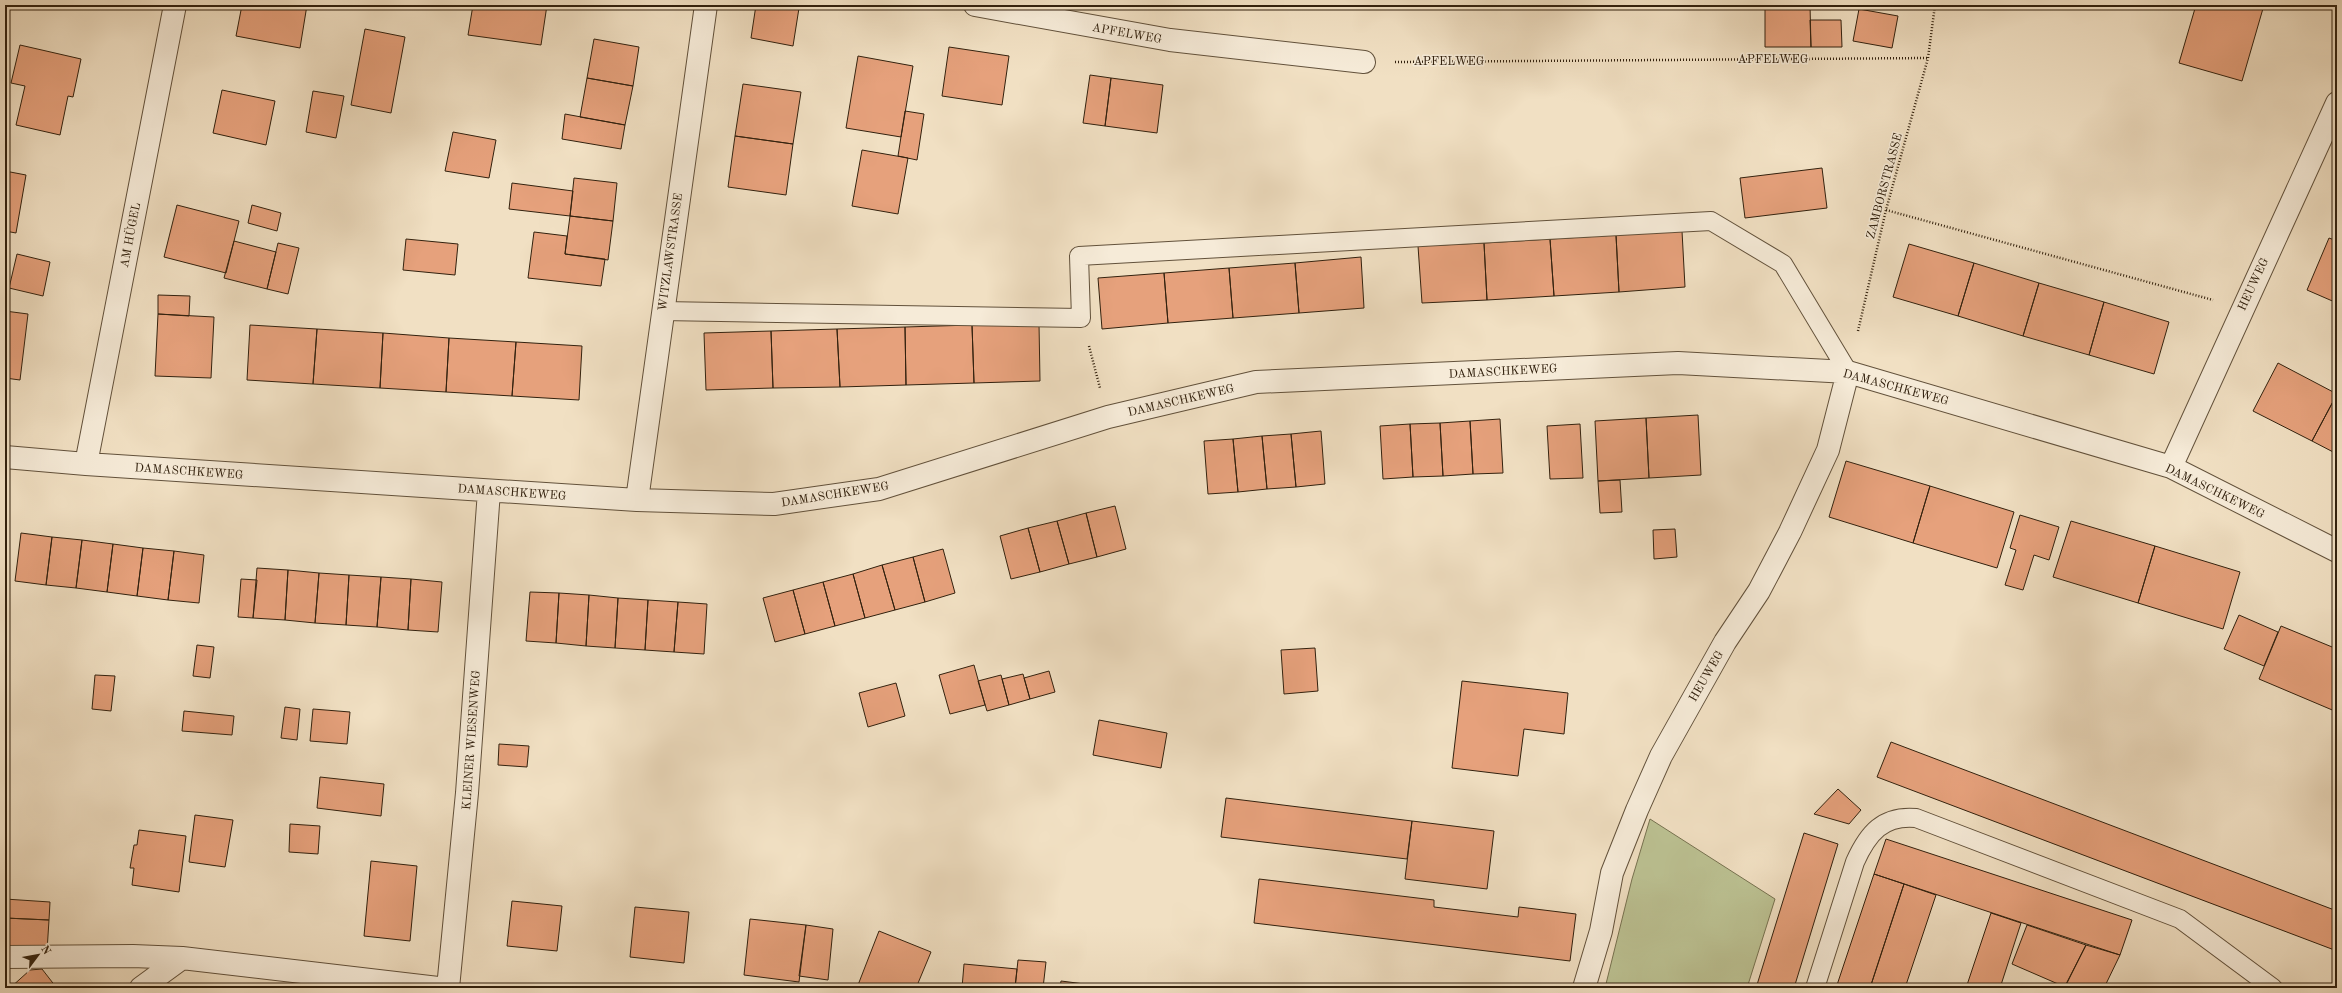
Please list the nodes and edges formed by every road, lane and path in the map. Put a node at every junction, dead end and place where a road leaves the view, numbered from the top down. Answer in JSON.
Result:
{"nodes":[{"id":1,"x":175,"y":5,"type":"edge"},
{"id":2,"x":706,"y":5,"type":"edge"},
{"id":3,"x":975,"y":5,"type":"edge"},
{"id":4,"x":1935,"y":5,"type":"edge"},
{"id":5,"x":1928,"y":58,"type":"junction"},
{"id":6,"x":1364,"y":62,"type":"joint"},
{"id":7,"x":2337,"y":102,"type":"edge"},
{"id":8,"x":1886,"y":210,"type":"junction"},
{"id":9,"x":2242,"y":308,"type":"junction"},
{"id":10,"x":662,"y":311,"type":"junction"},
{"id":11,"x":1081,"y":318,"type":"junction"},
{"id":12,"x":1848,"y":372,"type":"junction"},
{"id":13,"x":1108,"y":417,"type":"junction"},
{"id":14,"x":5,"y":457,"type":"edge"},
{"id":15,"x":86,"y":464,"type":"junction"},
{"id":16,"x":2171,"y":467,"type":"junction"},
{"id":17,"x":489,"y":491,"type":"junction"},
{"id":18,"x":637,"y":500,"type":"junction"},
{"id":19,"x":2337,"y":551,"type":"edge"},
{"id":20,"x":5,"y":957,"type":"edge"},
{"id":21,"x":182,"y":958,"type":"junction"},
{"id":22,"x":294,"y":980,"type":"edge"},
{"id":23,"x":141,"y":988,"type":"edge"},
{"id":24,"x":438,"y":988,"type":"edge"},
{"id":25,"x":448,"y":988,"type":"edge"},
{"id":26,"x":1584,"y":988,"type":"edge"},
{"id":27,"x":1815,"y":988,"type":"edge"},
{"id":28,"x":2273,"y":988,"type":"edge"}],
"edges":[{"from":1,"to":15,"type":"street","name":"AM HÜGEL"},
{"from":2,"to":10,"type":"street","name":"WITZLAWSTRASSE"},
{"from":3,"to":6,"type":"street","name":"APFELWEG"},
{"from":4,"to":5,"type":"path","name":"ZAMBORSTRASSE"},
{"from":5,"to":6,"type":"path","name":"APFELWEG"},
{"from":5,"to":8,"type":"path","name":"ZAMBORSTRASSE"},
{"from":7,"to":9,"type":"street","name":"HEUWEG"},
{"from":8,"to":9,"type":"path"},
{"from":8,"to":12,"type":"path","name":"ZAMBORSTRASSE"},
{"from":9,"to":16,"type":"street","name":"HEUWEG"},
{"from":10,"to":11,"type":"lane"},
{"from":10,"to":18,"type":"street","name":"WITZLAWSTRASSE"},
{"from":11,"to":12,"type":"lane"},
{"from":11,"to":13,"type":"path"},
{"from":12,"to":13,"type":"street","name":"DAMASCHKEWEG"},
{"from":12,"to":16,"type":"street","name":"DAMASCHKEWEG"},
{"from":12,"to":26,"type":"street","name":"HEUWEG"},
{"from":13,"to":18,"type":"street","name":"DAMASCHKEWEG"},
{"from":14,"to":15,"type":"street","name":"DAMASCHKEWEG"},
{"from":15,"to":17,"type":"street","name":"DAMASCHKEWEG"},
{"from":16,"to":19,"type":"street","name":"DAMASCHKEWEG"},
{"from":17,"to":18,"type":"street","name":"DAMASCHKEWEG"},
{"from":17,"to":25,"type":"street","name":"KLEINER WIESENWEG"},
{"from":20,"to":21,"type":"street"},
{"from":21,"to":22,"type":"street"},
{"from":21,"to":23,"type":"street"},
{"from":22,"to":24,"type":"street"},
{"from":27,"to":28,"type":"lane"}]}
